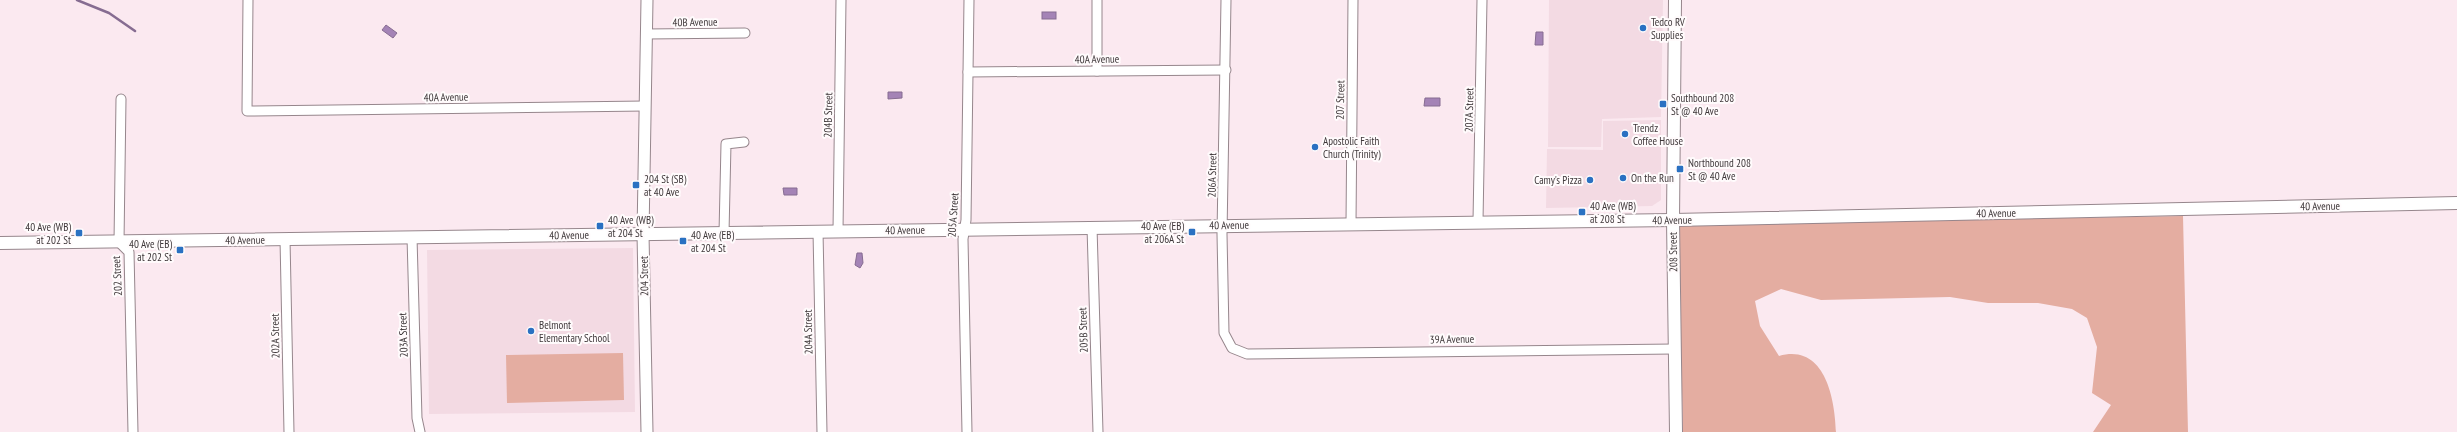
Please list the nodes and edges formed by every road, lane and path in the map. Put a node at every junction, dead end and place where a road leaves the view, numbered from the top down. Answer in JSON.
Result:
{"nodes":[{"id":1,"x":248,"y":0,"type":"edge"},
{"id":2,"x":647,"y":0,"type":"edge"},
{"id":3,"x":841,"y":0,"type":"edge"},
{"id":4,"x":969,"y":0,"type":"edge"},
{"id":5,"x":1097,"y":0,"type":"edge"},
{"id":6,"x":1226,"y":0,"type":"edge"},
{"id":7,"x":1353,"y":0,"type":"edge"},
{"id":8,"x":1482,"y":0,"type":"edge"},
{"id":9,"x":1675,"y":0,"type":"edge"},
{"id":10,"x":745,"y":33,"type":"dead end"},
{"id":11,"x":646,"y":34,"type":"junction"},
{"id":12,"x":1226,"y":70,"type":"junction"},
{"id":13,"x":1097,"y":71,"type":"junction"},
{"id":14,"x":968,"y":72,"type":"junction"},
{"id":15,"x":121,"y":99,"type":"dead end"},
{"id":16,"x":645,"y":106,"type":"junction"},
{"id":17,"x":744,"y":142,"type":"dead end"},
{"id":18,"x":2457,"y":203,"type":"edge"},
{"id":19,"x":1672,"y":220,"type":"junction"},
{"id":20,"x":1478,"y":222,"type":"junction"},
{"id":21,"x":1351,"y":223,"type":"junction"},
{"id":22,"x":1223,"y":226,"type":"junction"},
{"id":23,"x":1092,"y":227,"type":"junction"},
{"id":24,"x":966,"y":229,"type":"junction"},
{"id":25,"x":818,"y":231,"type":"junction"},
{"id":26,"x":838,"y":231,"type":"junction"},
{"id":27,"x":724,"y":233,"type":"junction"},
{"id":28,"x":643,"y":234,"type":"junction"},
{"id":29,"x":412,"y":237,"type":"junction"},
{"id":30,"x":285,"y":239,"type":"junction"},
{"id":31,"x":119,"y":242,"type":"junction"},
{"id":32,"x":0,"y":244,"type":"edge"},
{"id":33,"x":1232,"y":348,"type":"joint"},
{"id":34,"x":1674,"y":349,"type":"junction"},
{"id":35,"x":133,"y":432,"type":"edge"},
{"id":36,"x":289,"y":432,"type":"edge"},
{"id":37,"x":420,"y":432,"type":"edge"},
{"id":38,"x":647,"y":432,"type":"edge"},
{"id":39,"x":822,"y":432,"type":"edge"},
{"id":40,"x":967,"y":432,"type":"edge"},
{"id":41,"x":1098,"y":432,"type":"edge"},
{"id":42,"x":1676,"y":432,"type":"edge"}],
"edges":[{"from":1,"to":16,"type":"street","name":"40A Avenue"},
{"from":2,"to":11,"type":"street","name":"204 Street"},
{"from":3,"to":26,"type":"street","name":"204B Street"},
{"from":4,"to":14,"type":"street","name":"205A Street"},
{"from":5,"to":13,"type":"street"},
{"from":6,"to":12,"type":"street","name":"206A Street"},
{"from":7,"to":21,"type":"street","name":"207 Street"},
{"from":8,"to":20,"type":"street","name":"207A Street"},
{"from":9,"to":19,"type":"main road","name":"208 Street"},
{"from":10,"to":11,"type":"street","name":"40B Avenue"},
{"from":11,"to":16,"type":"street","name":"204 Street"},
{"from":12,"to":13,"type":"street","name":"40A Avenue"},
{"from":12,"to":22,"type":"street","name":"206A Street"},
{"from":13,"to":14,"type":"street","name":"40A Avenue"},
{"from":14,"to":24,"type":"street","name":"205A Street"},
{"from":15,"to":31,"type":"street","name":"202 Street"},
{"from":16,"to":28,"type":"street","name":"204 Street"},
{"from":17,"to":27,"type":"street"},
{"from":18,"to":19,"type":"main road","name":"40 Avenue"},
{"from":19,"to":20,"type":"main road","name":"40 Avenue"},
{"from":19,"to":34,"type":"main road","name":"208 Street"},
{"from":20,"to":21,"type":"main road","name":"40 Avenue"},
{"from":21,"to":22,"type":"main road","name":"40 Avenue"},
{"from":22,"to":23,"type":"main road","name":"40 Avenue"},
{"from":22,"to":33,"type":"street","name":"206A Street"},
{"from":23,"to":24,"type":"main road","name":"40 Avenue"},
{"from":23,"to":41,"type":"street","name":"205B Street"},
{"from":24,"to":26,"type":"main road","name":"40 Avenue"},
{"from":24,"to":40,"type":"street","name":"205A Street"},
{"from":25,"to":26,"type":"main road","name":"40 Avenue"},
{"from":25,"to":27,"type":"main road","name":"40 Avenue"},
{"from":25,"to":39,"type":"street","name":"204A Street"},
{"from":27,"to":28,"type":"main road","name":"40 Avenue"},
{"from":28,"to":29,"type":"main road","name":"40 Avenue"},
{"from":28,"to":38,"type":"street","name":"204 Street"},
{"from":29,"to":30,"type":"main road","name":"40 Avenue"},
{"from":29,"to":37,"type":"street","name":"203A Street"},
{"from":30,"to":31,"type":"main road","name":"40 Avenue"},
{"from":30,"to":36,"type":"street","name":"202A Street"},
{"from":31,"to":32,"type":"main road","name":"40 Avenue"},
{"from":31,"to":35,"type":"street","name":"202 Street"},
{"from":33,"to":34,"type":"street","name":"39A Avenue"},
{"from":34,"to":42,"type":"main road","name":"208 Street"}]}
